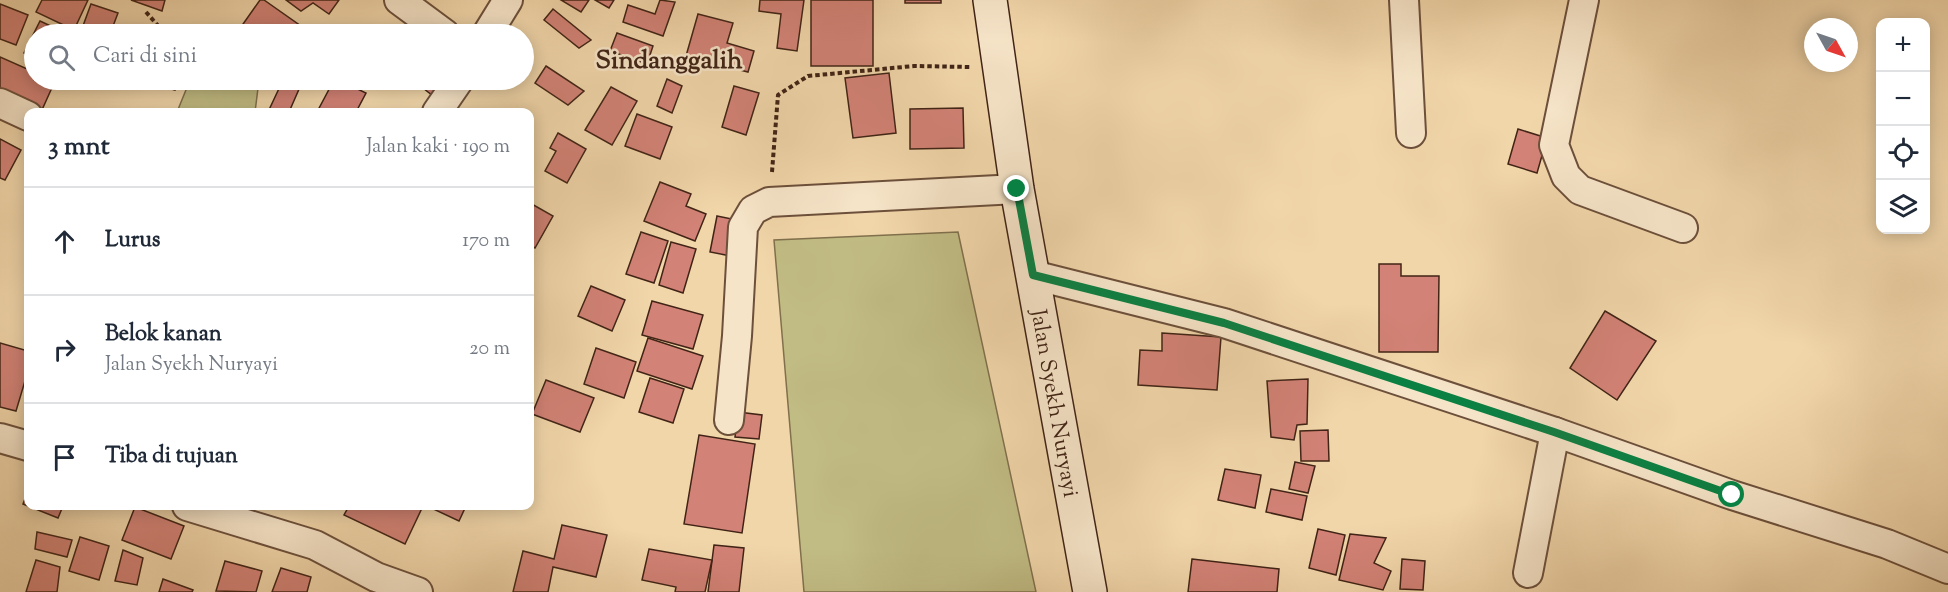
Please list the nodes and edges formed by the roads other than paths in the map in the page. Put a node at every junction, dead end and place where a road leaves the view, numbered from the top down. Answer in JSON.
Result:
{"nodes":[{"id":1,"x":399,"y":0,"type":"edge"},
{"id":2,"x":508,"y":0,"type":"edge"},
{"id":3,"x":990,"y":0,"type":"edge"},
{"id":4,"x":1404,"y":0,"type":"edge"},
{"id":5,"x":1584,"y":0,"type":"edge"},
{"id":6,"x":432,"y":24,"type":"edge"},
{"id":7,"x":493,"y":24,"type":"edge"},
{"id":8,"x":452,"y":90,"type":"edge"},
{"id":9,"x":0,"y":103,"type":"edge"},
{"id":10,"x":440,"y":108,"type":"edge"},
{"id":11,"x":24,"y":114,"type":"edge"},
{"id":12,"x":1411,"y":133,"type":"dead end"},
{"id":13,"x":1017,"y":189,"type":"junction"},
{"id":14,"x":1683,"y":228,"type":"dead end"},
{"id":15,"x":1033,"y":275,"type":"junction"},
{"id":16,"x":729,"y":420,"type":"dead end"},
{"id":17,"x":1554,"y":432,"type":"junction"},
{"id":18,"x":0,"y":438,"type":"edge"},
{"id":19,"x":24,"y":445,"type":"edge"},
{"id":20,"x":186,"y":510,"type":"edge"},
{"id":21,"x":1948,"y":569,"type":"edge"},
{"id":22,"x":1528,"y":573,"type":"dead end"},
{"id":23,"x":418,"y":592,"type":"edge"},
{"id":24,"x":1090,"y":592,"type":"edge"}],
"edges":[{"from":1,"to":6,"type":"street"},
{"from":2,"to":7,"type":"street"},
{"from":3,"to":13,"type":"main road","name":"Jalan Syekh Nuryayi"},
{"from":4,"to":12,"type":"street"},
{"from":5,"to":14,"type":"street"},
{"from":8,"to":10,"type":"street"},
{"from":9,"to":11,"type":"street"},
{"from":13,"to":15,"type":"main road","name":"Jalan Syekh Nuryayi"},
{"from":13,"to":16,"type":"street"},
{"from":15,"to":17,"type":"street"},
{"from":15,"to":24,"type":"main road","name":"Jalan Syekh Nuryayi"},
{"from":17,"to":21,"type":"street"},
{"from":17,"to":22,"type":"street"},
{"from":18,"to":19,"type":"street"},
{"from":20,"to":23,"type":"street"}]}
